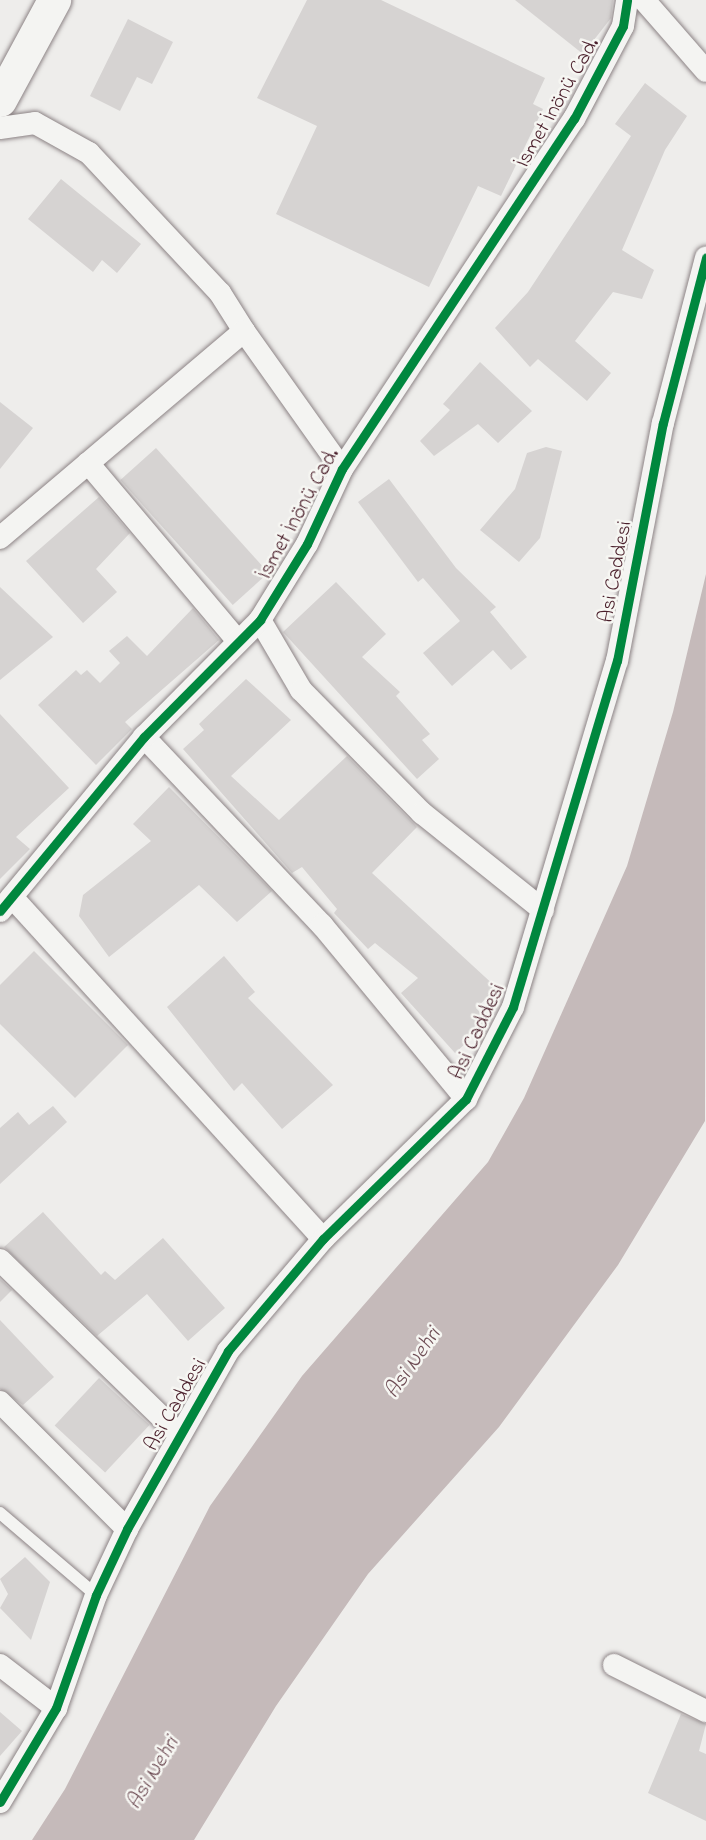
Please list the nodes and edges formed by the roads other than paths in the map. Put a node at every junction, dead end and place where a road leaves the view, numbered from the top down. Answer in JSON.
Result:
{"nodes":[{"id":1,"x":54,"y":0,"type":"edge"},
{"id":2,"x":627,"y":0,"type":"edge"},
{"id":3,"x":644,"y":0,"type":"edge"},
{"id":4,"x":706,"y":71,"type":"edge"},
{"id":5,"x":0,"y":100,"type":"edge"},
{"id":6,"x":0,"y":128,"type":"edge"},
{"id":7,"x":706,"y":258,"type":"edge"},
{"id":8,"x":244,"y":331,"type":"junction"},
{"id":9,"x":88,"y":463,"type":"junction"},
{"id":10,"x":342,"y":469,"type":"junction"},
{"id":11,"x":0,"y":538,"type":"edge"},
{"id":12,"x":260,"y":620,"type":"junction"},
{"id":13,"x":238,"y":641,"type":"junction"},
{"id":14,"x":144,"y":737,"type":"junction"},
{"id":15,"x":6,"y":904,"type":"edge"},
{"id":16,"x":543,"y":910,"type":"junction"},
{"id":17,"x":466,"y":1098,"type":"junction"},
{"id":18,"x":323,"y":1239,"type":"junction"},
{"id":19,"x":0,"y":1260,"type":"edge"},
{"id":20,"x":0,"y":1402,"type":"edge"},
{"id":21,"x":179,"y":1434,"type":"junction"},
{"id":22,"x":0,"y":1513,"type":"edge"},
{"id":23,"x":127,"y":1529,"type":"junction"},
{"id":24,"x":96,"y":1594,"type":"junction"},
{"id":25,"x":0,"y":1665,"type":"edge"},
{"id":26,"x":614,"y":1665,"type":"dead end"},
{"id":27,"x":56,"y":1708,"type":"junction"},
{"id":28,"x":706,"y":1711,"type":"edge"},
{"id":29,"x":0,"y":1802,"type":"edge"}],
"edges":[{"from":1,"to":5,"type":"highway"},
{"from":2,"to":10,"type":"street","name":"İsmet İnönü Cad."},
{"from":3,"to":4,"type":"street"},
{"from":6,"to":8,"type":"street"},
{"from":7,"to":16,"type":"street","name":"Asi Caddesi"},
{"from":8,"to":9,"type":"street"},
{"from":8,"to":10,"type":"street"},
{"from":9,"to":11,"type":"street"},
{"from":9,"to":13,"type":"street"},
{"from":10,"to":12,"type":"street","name":"İsmet İnönü Cad."},
{"from":12,"to":13,"type":"street","name":"İsmet İnönü Cad."},
{"from":12,"to":16,"type":"street"},
{"from":13,"to":14,"type":"street","name":"İsmet İnönü Cad."},
{"from":14,"to":15,"type":"street","name":"İsmet İnönü Cad."},
{"from":14,"to":17,"type":"street"},
{"from":15,"to":18,"type":"street"},
{"from":16,"to":17,"type":"street","name":"Asi Caddesi"},
{"from":17,"to":18,"type":"street","name":"Asi Caddesi"},
{"from":18,"to":21,"type":"street","name":"Asi Caddesi"},
{"from":19,"to":21,"type":"street"},
{"from":20,"to":23,"type":"street"},
{"from":21,"to":23,"type":"street","name":"Asi Caddesi"},
{"from":22,"to":24,"type":"lane"},
{"from":23,"to":24,"type":"street","name":"Asi Caddesi"},
{"from":24,"to":27,"type":"street","name":"Asi Caddesi"},
{"from":25,"to":27,"type":"street"},
{"from":26,"to":28,"type":"street"},
{"from":27,"to":29,"type":"street","name":"Asi Caddesi"}]}
